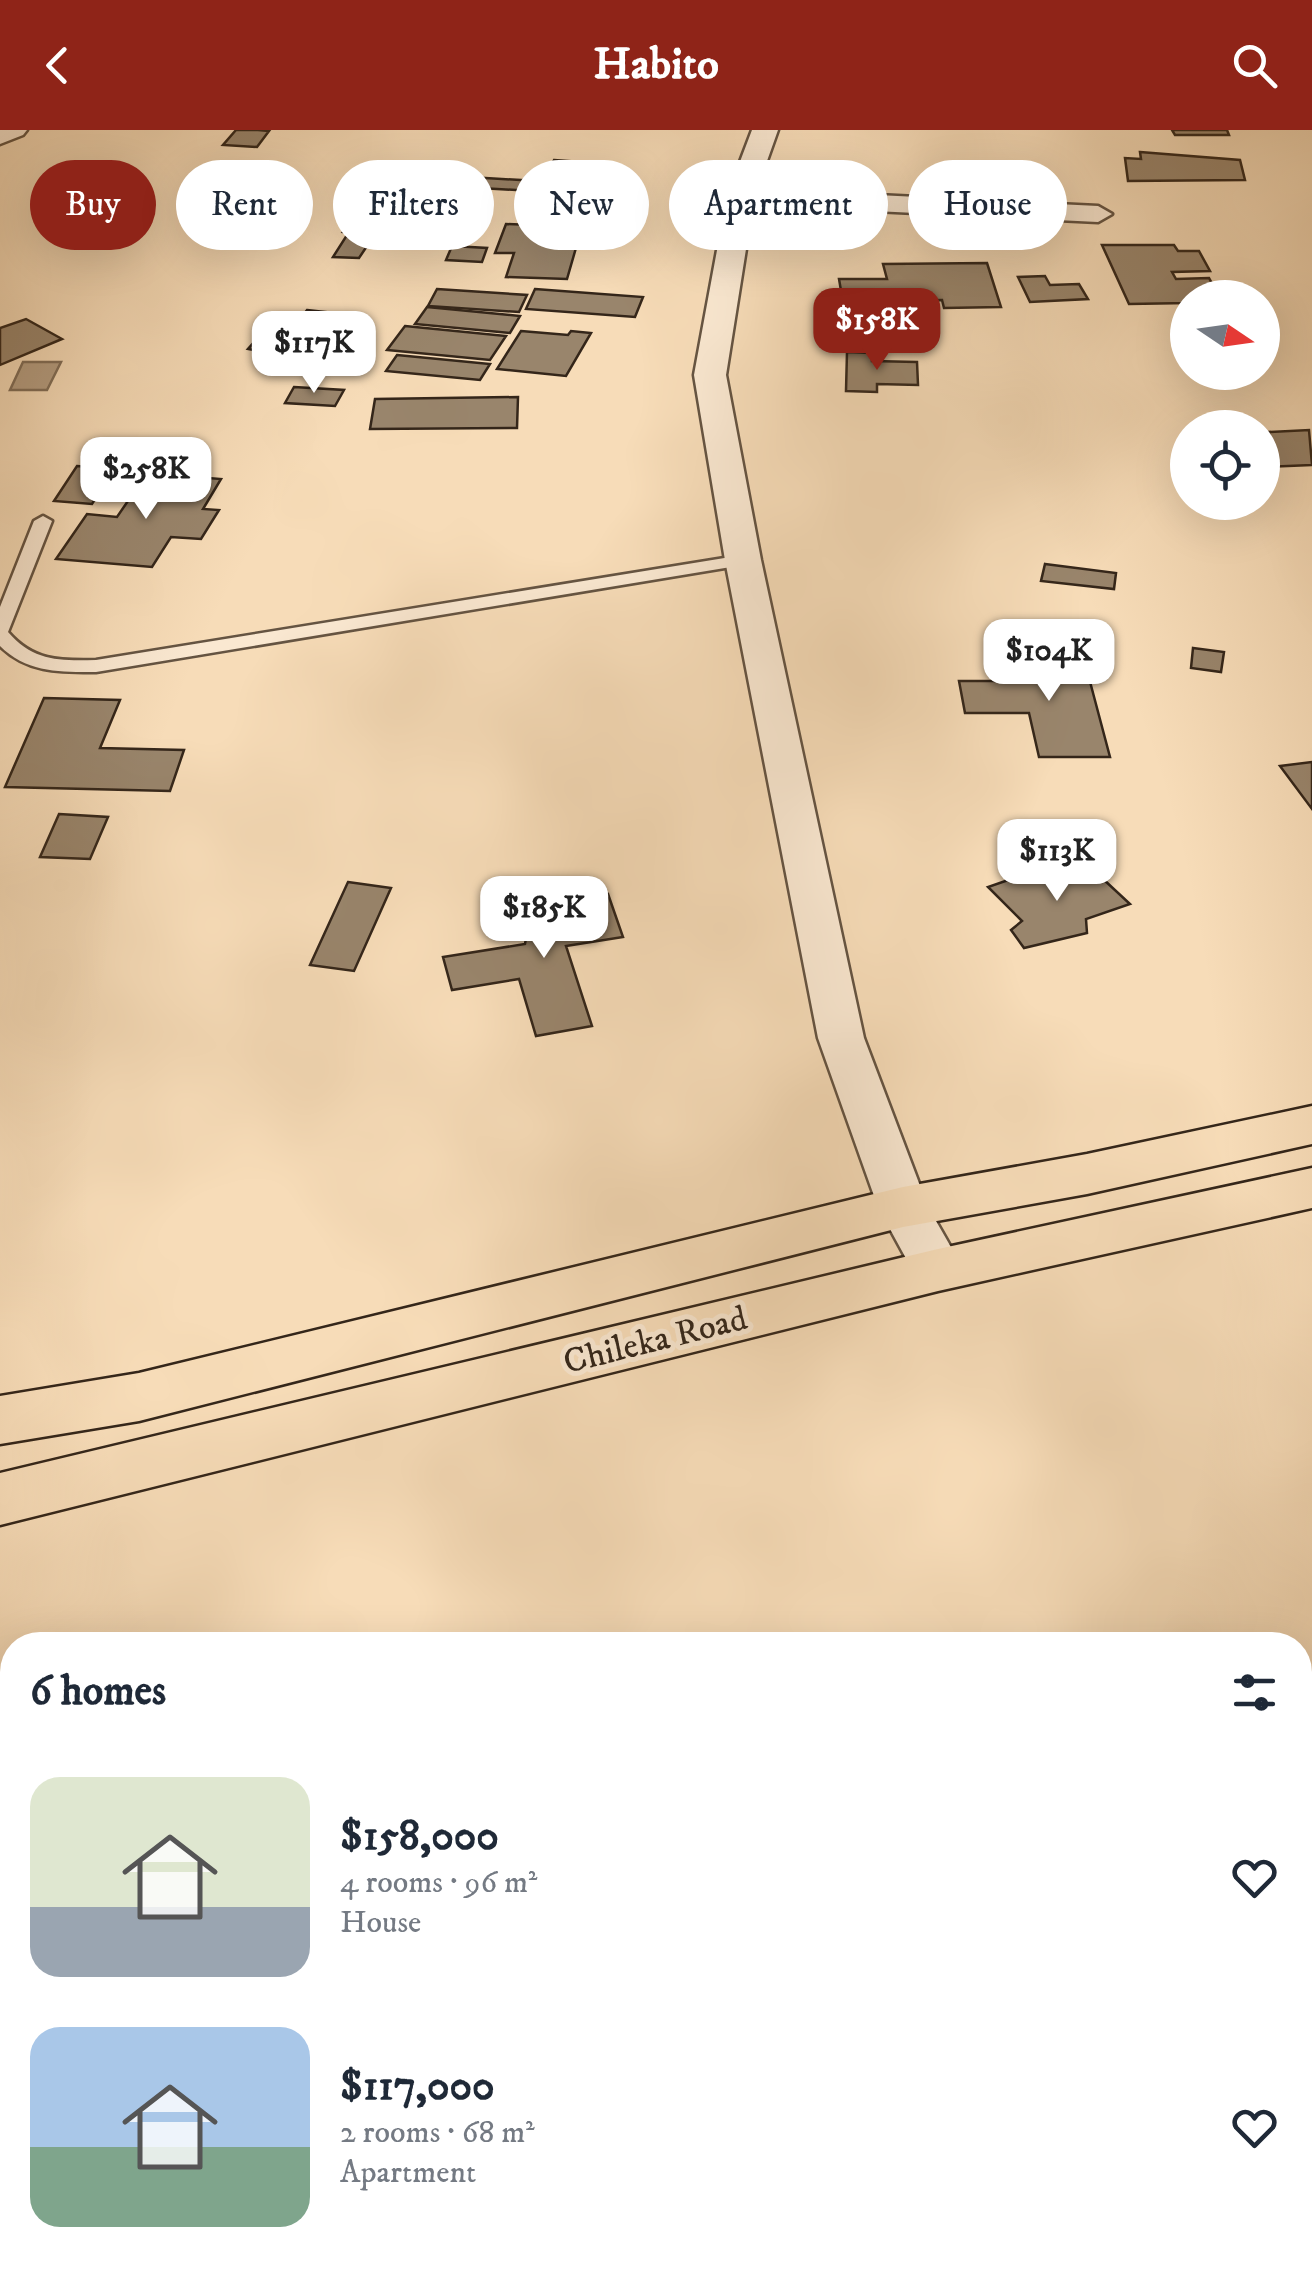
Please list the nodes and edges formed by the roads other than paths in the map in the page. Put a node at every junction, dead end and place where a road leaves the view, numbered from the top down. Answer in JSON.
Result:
{"nodes":[{"id":1,"x":14,"y":130,"type":"edge"},
{"id":2,"x":765,"y":130,"type":"edge"},
{"id":3,"x":0,"y":136,"type":"edge"},
{"id":4,"x":754,"y":160,"type":"edge"},
{"id":5,"x":888,"y":203,"type":"edge"},
{"id":6,"x":1098,"y":214,"type":"dead end"},
{"id":7,"x":732,"y":250,"type":"edge"},
{"id":8,"x":43,"y":521,"type":"dead end"},
{"id":9,"x":743,"y":560,"type":"junction"},
{"id":10,"x":0,"y":632,"type":"edge"},
{"id":11,"x":1312,"y":1125,"type":"edge"},
{"id":12,"x":1312,"y":1188,"type":"edge"},
{"id":13,"x":903,"y":1207,"type":"junction"},
{"id":14,"x":938,"y":1270,"type":"junction"},
{"id":15,"x":0,"y":1420,"type":"edge"},
{"id":16,"x":0,"y":1499,"type":"edge"}],
"edges":[{"from":1,"to":3,"type":"street"},
{"from":2,"to":4,"type":"street"},
{"from":5,"to":6,"type":"street"},
{"from":7,"to":9,"type":"street"},
{"from":8,"to":10,"type":"lane"},
{"from":9,"to":10,"type":"lane"},
{"from":9,"to":13,"type":"street"},
{"from":11,"to":13,"type":"highway","name":"Chileka Road"},
{"from":12,"to":14,"type":"highway","name":"Chileka Road"},
{"from":13,"to":14,"type":"street"},
{"from":13,"to":15,"type":"highway","name":"Chileka Road"},
{"from":14,"to":16,"type":"highway","name":"Chileka Road"}]}
